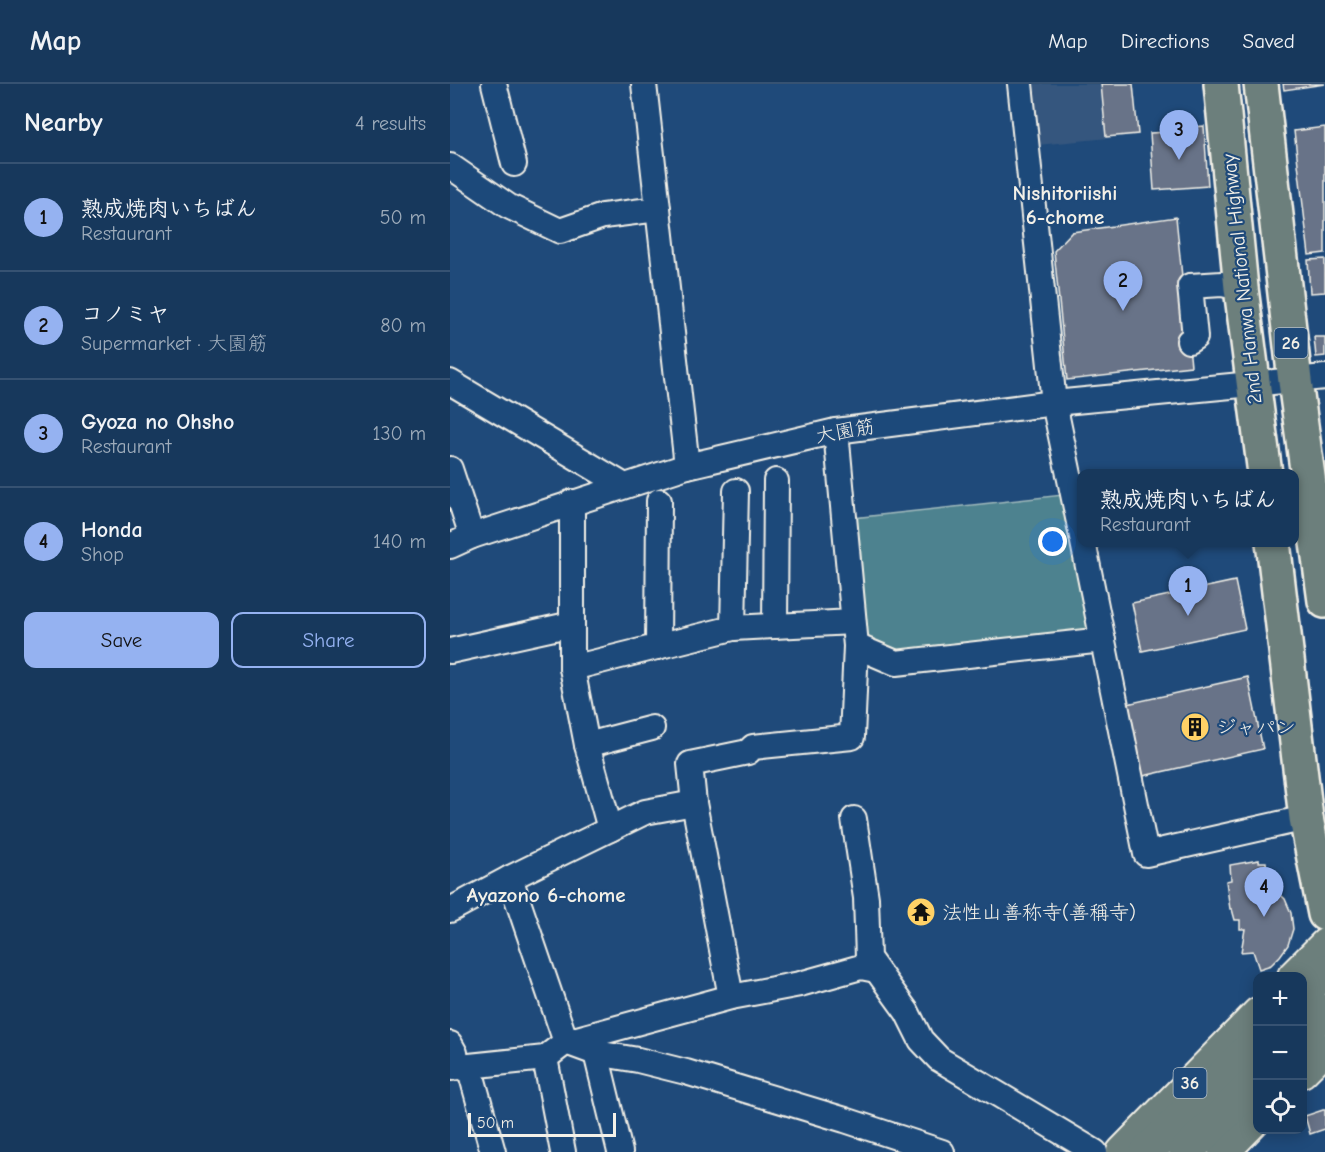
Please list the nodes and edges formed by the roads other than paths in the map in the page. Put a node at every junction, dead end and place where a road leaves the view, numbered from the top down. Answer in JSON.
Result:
{"nodes":[{"id":1,"x":494,"y":84,"type":"edge"},
{"id":2,"x":644,"y":84,"type":"edge"},
{"id":3,"x":1020,"y":84,"type":"edge"},
{"id":4,"x":1221,"y":84,"type":"edge"},
{"id":5,"x":1261,"y":84,"type":"edge"},
{"id":6,"x":514,"y":164,"type":"dead end"},
{"id":7,"x":450,"y":166,"type":"edge"},
{"id":8,"x":658,"y":209,"type":"junction"},
{"id":9,"x":1242,"y":288,"type":"junction"},
{"id":10,"x":1189,"y":346,"type":"dead end"},
{"id":11,"x":1310,"y":379,"type":"edge"},
{"id":12,"x":450,"y":382,"type":"edge"},
{"id":13,"x":1254,"y":382,"type":"junction"},
{"id":14,"x":1054,"y":403,"type":"junction"},
{"id":15,"x":836,"y":431,"type":"junction"},
{"id":16,"x":687,"y":466,"type":"junction"},
{"id":17,"x":450,"y":469,"type":"edge"},
{"id":18,"x":1263,"y":469,"type":"edge"},
{"id":19,"x":776,"y":481,"type":"dead end"},
{"id":20,"x":623,"y":485,"type":"junction"},
{"id":21,"x":736,"y":491,"type":"dead end"},
{"id":22,"x":659,"y":501,"type":"dead end"},
{"id":23,"x":572,"y":502,"type":"junction"},
{"id":24,"x":1077,"y":513,"type":"edge"},
{"id":25,"x":472,"y":536,"type":"junction"},
{"id":26,"x":450,"y":546,"type":"edge"},
{"id":27,"x":1084,"y":547,"type":"edge"},
{"id":28,"x":1273,"y":547,"type":"edge"},
{"id":29,"x":1325,"y":601,"type":"edge"},
{"id":30,"x":853,"y":622,"type":"junction"},
{"id":31,"x":572,"y":624,"type":"junction"},
{"id":32,"x":776,"y":626,"type":"junction"},
{"id":33,"x":733,"y":628,"type":"junction"},
{"id":34,"x":1102,"y":640,"type":"junction"},
{"id":35,"x":856,"y":646,"type":"junction"},
{"id":36,"x":658,"y":647,"type":"junction"},
{"id":37,"x":450,"y":651,"type":"edge"},
{"id":38,"x":572,"y":668,"type":"junction"},
{"id":39,"x":652,"y":728,"type":"dead end"},
{"id":40,"x":587,"y":746,"type":"junction"},
{"id":41,"x":694,"y":803,"type":"junction"},
{"id":42,"x":1306,"y":818,"type":"junction"},
{"id":43,"x":854,"y":819,"type":"dead end"},
{"id":44,"x":610,"y":829,"type":"junction"},
{"id":45,"x":510,"y":878,"type":"junction"},
{"id":46,"x":450,"y":910,"type":"edge"},
{"id":47,"x":1325,"y":914,"type":"edge"},
{"id":48,"x":1325,"y":944,"type":"edge"},
{"id":49,"x":876,"y":970,"type":"junction"},
{"id":50,"x":1325,"y":971,"type":"edge"},
{"id":51,"x":1297,"y":972,"type":"edge"},
{"id":52,"x":1307,"y":989,"type":"edge"},
{"id":53,"x":731,"y":997,"type":"junction"},
{"id":54,"x":1325,"y":1011,"type":"edge"},
{"id":55,"x":1253,"y":1017,"type":"edge"},
{"id":56,"x":1307,"y":1029,"type":"edge"},
{"id":57,"x":566,"y":1042,"type":"junction"},
{"id":58,"x":1253,"y":1044,"type":"edge"},
{"id":59,"x":1325,"y":1049,"type":"edge"},
{"id":60,"x":596,"y":1053,"type":"junction"},
{"id":61,"x":545,"y":1058,"type":"junction"},
{"id":62,"x":456,"y":1061,"type":"edge"},
{"id":63,"x":1307,"y":1067,"type":"edge"},
{"id":64,"x":1253,"y":1084,"type":"edge"},
{"id":65,"x":1253,"y":1121,"type":"edge"},
{"id":66,"x":493,"y":1152,"type":"edge"},
{"id":67,"x":563,"y":1152,"type":"edge"},
{"id":68,"x":620,"y":1152,"type":"edge"},
{"id":69,"x":942,"y":1152,"type":"edge"},
{"id":70,"x":1095,"y":1152,"type":"edge"},
{"id":71,"x":1122,"y":1152,"type":"edge"},
{"id":72,"x":1148,"y":1152,"type":"edge"},
{"id":73,"x":1186,"y":1152,"type":"edge"},
{"id":74,"x":1224,"y":1152,"type":"edge"}],
"edges":[{"from":1,"to":6,"type":"street"},
{"from":2,"to":8,"type":"street"},
{"from":3,"to":14,"type":"street"},
{"from":4,"to":9,"type":"highway","name":"2nd Hanwa National Highway","number":"26"},
{"from":5,"to":11,"type":"highway","name":"2nd Hanwa National Highway","number":"26"},
{"from":7,"to":8,"type":"street"},
{"from":8,"to":16,"type":"street"},
{"from":9,"to":10,"type":"street"},
{"from":9,"to":13,"type":"highway","name":"2nd Hanwa National Highway","number":"26"},
{"from":11,"to":13,"type":"street","name":"大園筋"},
{"from":11,"to":29,"type":"highway","name":"2nd Hanwa National Highway","number":"26"},
{"from":12,"to":20,"type":"street"},
{"from":13,"to":14,"type":"street","name":"大園筋"},
{"from":13,"to":18,"type":"highway","name":"2nd Hanwa National Highway","number":"26"},
{"from":14,"to":15,"type":"street","name":"大園筋"},
{"from":14,"to":24,"type":"street"},
{"from":15,"to":16,"type":"street","name":"大園筋"},
{"from":15,"to":30,"type":"street"},
{"from":16,"to":20,"type":"street","name":"大園筋"},
{"from":17,"to":25,"type":"street"},
{"from":19,"to":32,"type":"street"},
{"from":20,"to":23,"type":"street","name":"大園筋"},
{"from":21,"to":33,"type":"street"},
{"from":22,"to":36,"type":"street"},
{"from":23,"to":25,"type":"street","name":"大園筋"},
{"from":23,"to":31,"type":"street"},
{"from":25,"to":26,"type":"street","name":"大園筋"},
{"from":27,"to":34,"type":"street"},
{"from":28,"to":42,"type":"highway"},
{"from":30,"to":32,"type":"street"},
{"from":30,"to":35,"type":"street"},
{"from":31,"to":37,"type":"street"},
{"from":31,"to":38,"type":"street"},
{"from":32,"to":33,"type":"street"},
{"from":33,"to":36,"type":"street"},
{"from":34,"to":35,"type":"street"},
{"from":34,"to":42,"type":"street"},
{"from":35,"to":41,"type":"street"},
{"from":36,"to":38,"type":"street"},
{"from":38,"to":40,"type":"street"},
{"from":39,"to":40,"type":"street"},
{"from":40,"to":44,"type":"street"},
{"from":41,"to":44,"type":"street"},
{"from":41,"to":53,"type":"street"},
{"from":42,"to":47,"type":"highway"},
{"from":43,"to":49,"type":"street"},
{"from":44,"to":45,"type":"street"},
{"from":45,"to":46,"type":"street"},
{"from":45,"to":57,"type":"street"},
{"from":48,"to":51,"type":"main road"},
{"from":49,"to":53,"type":"street"},
{"from":49,"to":70,"type":"street"},
{"from":50,"to":52,"type":"highway"},
{"from":53,"to":57,"type":"street"},
{"from":54,"to":56,"type":"highway"},
{"from":55,"to":71,"type":"main road","number":"36"},
{"from":57,"to":60,"type":"street"},
{"from":57,"to":61,"type":"street"},
{"from":58,"to":72,"type":"highway"},
{"from":59,"to":63,"type":"main road"},
{"from":60,"to":68,"type":"street"},
{"from":60,"to":69,"type":"street"},
{"from":61,"to":62,"type":"street"},
{"from":61,"to":67,"type":"street"},
{"from":62,"to":66,"type":"street"},
{"from":64,"to":73,"type":"highway"},
{"from":65,"to":74,"type":"main road"}]}
